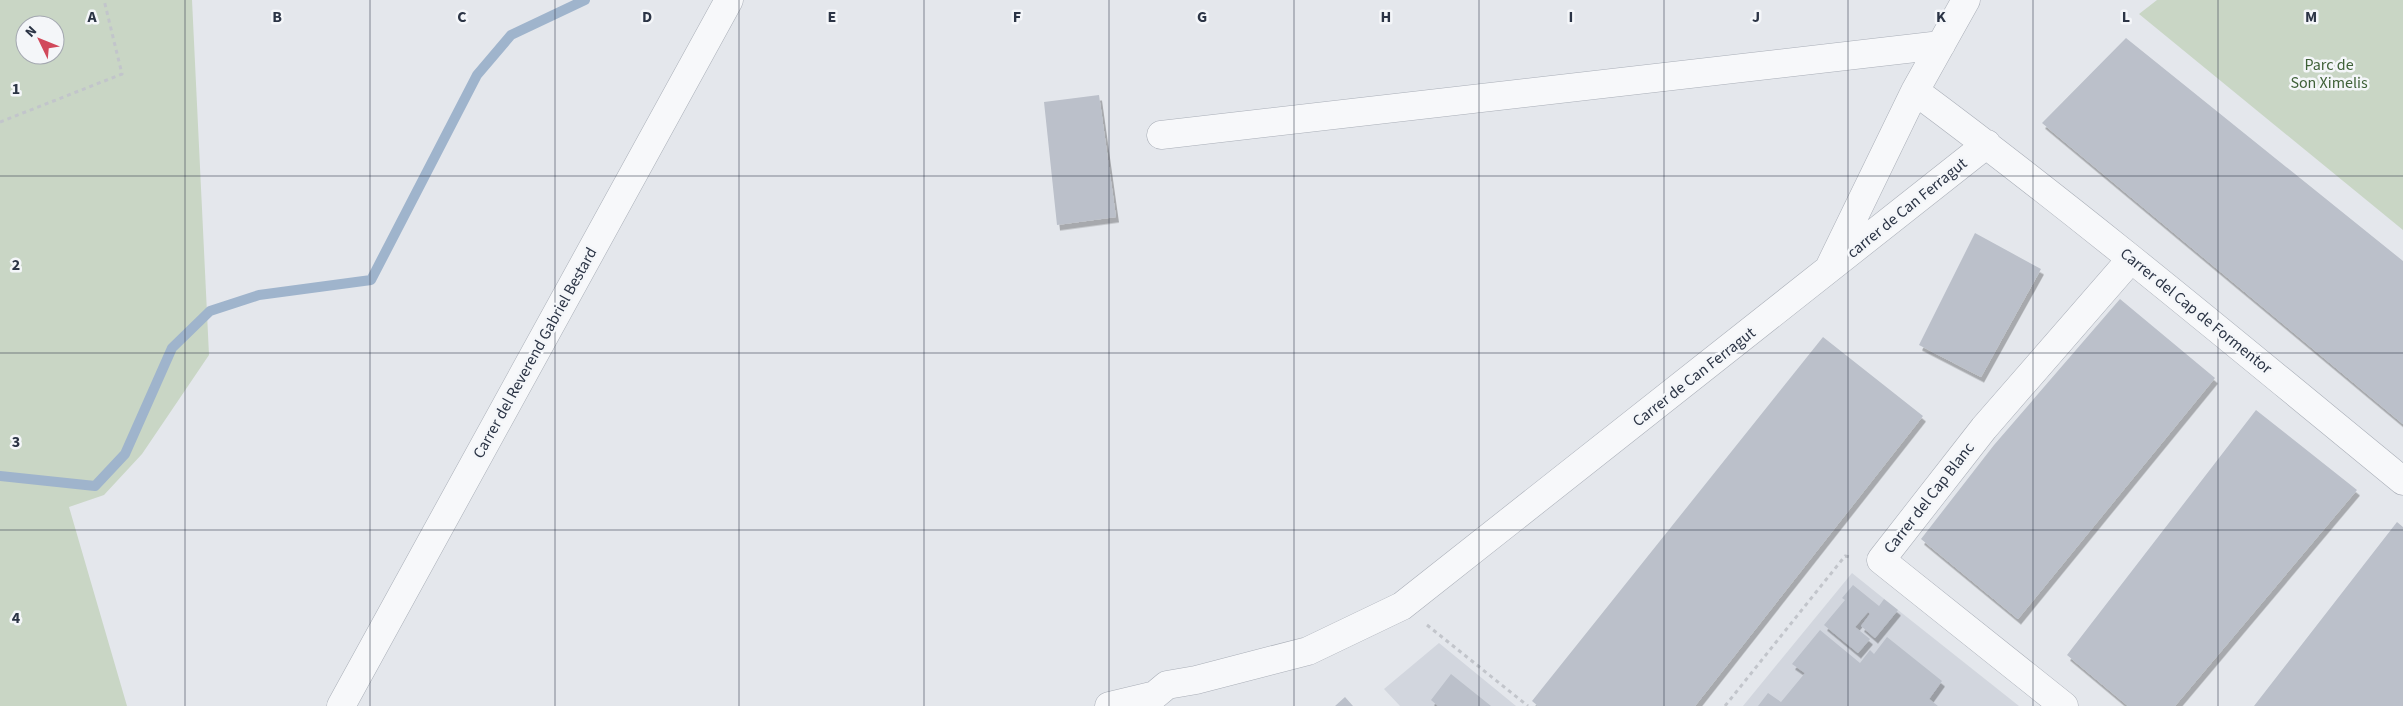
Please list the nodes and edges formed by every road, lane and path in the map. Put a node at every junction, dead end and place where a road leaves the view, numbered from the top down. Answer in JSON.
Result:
{"nodes":[{"id":1,"x":104,"y":0,"type":"edge"},
{"id":2,"x":729,"y":0,"type":"edge"},
{"id":3,"x":1966,"y":0,"type":"edge"},
{"id":4,"x":1941,"y":45,"type":"junction"},
{"id":5,"x":1915,"y":91,"type":"junction"},
{"id":6,"x":0,"y":122,"type":"edge"},
{"id":7,"x":1161,"y":135,"type":"dead end"},
{"id":8,"x":1987,"y":144,"type":"junction"},
{"id":9,"x":2131,"y":259,"type":"junction"},
{"id":10,"x":1828,"y":272,"type":"junction"},
{"id":11,"x":2403,"y":481,"type":"edge"},
{"id":12,"x":1881,"y":560,"type":"junction"},
{"id":13,"x":1402,"y":606,"type":"junction"},
{"id":14,"x":1155,"y":701,"type":"edge"},
{"id":15,"x":341,"y":706,"type":"edge"},
{"id":16,"x":1109,"y":706,"type":"edge"},
{"id":17,"x":1528,"y":706,"type":"edge"},
{"id":18,"x":1725,"y":706,"type":"edge"},
{"id":19,"x":2064,"y":706,"type":"edge"}],
"edges":[{"from":1,"to":6,"type":"path"},
{"from":2,"to":15,"type":"street","name":"Carrer del Reverend Gabriel Bestard"},
{"from":3,"to":4,"type":"street","name":"Carrer de Can Ferragut"},
{"from":4,"to":5,"type":"street","name":"Carrer de Can Ferragut"},
{"from":4,"to":7,"type":"street"},
{"from":5,"to":8,"type":"street"},
{"from":5,"to":10,"type":"street","name":"Carrer de Can Ferragut"},
{"from":8,"to":9,"type":"street","name":"Carrer del Cap de Formentor"},
{"from":8,"to":10,"type":"street","name":"carrer de Can Ferragut"},
{"from":9,"to":11,"type":"street","name":"Carrer del Cap de Formentor"},
{"from":9,"to":12,"type":"street","name":"Carrer del Cap Blanc"},
{"from":10,"to":13,"type":"street","name":"Carrer de Can Ferragut"},
{"from":12,"to":18,"type":"path"},
{"from":12,"to":19,"type":"street","name":"Carrer del Cap Blanc"},
{"from":13,"to":14,"type":"street","name":"Carrer de Can Ferragut"},
{"from":13,"to":17,"type":"path"},
{"from":14,"to":16,"type":"street"}]}
